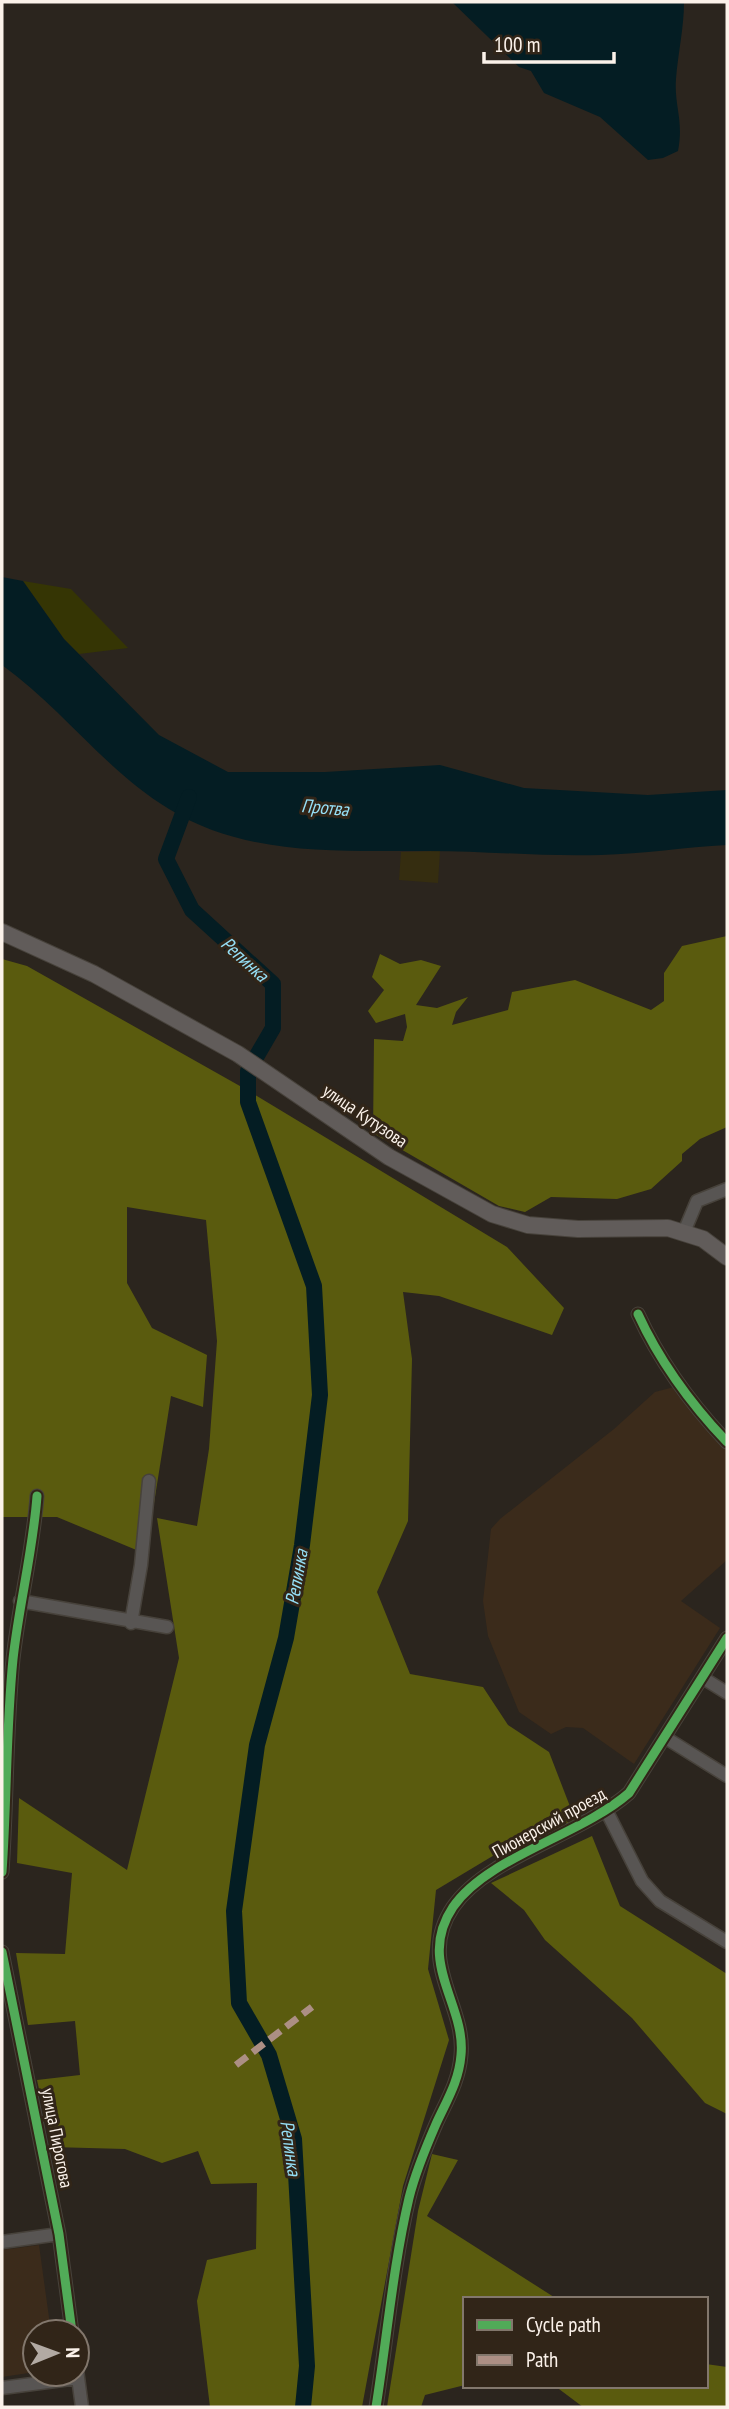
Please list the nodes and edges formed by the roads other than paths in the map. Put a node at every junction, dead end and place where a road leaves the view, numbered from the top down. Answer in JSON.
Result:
{"nodes":[{"id":1,"x":2,"y":932,"type":"edge"},
{"id":2,"x":727,"y":1189,"type":"edge"},
{"id":3,"x":684,"y":1232,"type":"junction"},
{"id":4,"x":727,"y":1257,"type":"edge"},
{"id":5,"x":638,"y":1314,"type":"dead end"},
{"id":6,"x":727,"y":1442,"type":"edge"},
{"id":7,"x":149,"y":1481,"type":"dead end"},
{"id":8,"x":37,"y":1496,"type":"dead end"},
{"id":9,"x":20,"y":1601,"type":"junction"},
{"id":10,"x":131,"y":1623,"type":"junction"},
{"id":11,"x":167,"y":1627,"type":"dead end"},
{"id":12,"x":727,"y":1638,"type":"edge"},
{"id":13,"x":703,"y":1678,"type":"junction"},
{"id":14,"x":727,"y":1693,"type":"edge"},
{"id":15,"x":666,"y":1738,"type":"junction"},
{"id":16,"x":727,"y":1776,"type":"edge"},
{"id":17,"x":607,"y":1812,"type":"junction"},
{"id":18,"x":2,"y":1872,"type":"edge"},
{"id":19,"x":727,"y":1942,"type":"edge"},
{"id":20,"x":2,"y":1952,"type":"edge"},
{"id":21,"x":59,"y":2234,"type":"junction"},
{"id":22,"x":2,"y":2242,"type":"edge"},
{"id":23,"x":70,"y":2318,"type":"edge"},
{"id":24,"x":21,"y":2384,"type":"edge"},
{"id":25,"x":2,"y":2388,"type":"edge"},
{"id":26,"x":80,"y":2388,"type":"edge"},
{"id":27,"x":82,"y":2407,"type":"edge"},
{"id":28,"x":376,"y":2407,"type":"edge"}],
"edges":[{"from":1,"to":3,"type":"main road","name":"улица Кутузова"},
{"from":2,"to":3,"type":"street"},
{"from":3,"to":4,"type":"main road","name":"улица Кутузова"},
{"from":5,"to":6,"type":"street"},
{"from":7,"to":10,"type":"street"},
{"from":8,"to":9,"type":"street"},
{"from":9,"to":10,"type":"street"},
{"from":9,"to":18,"type":"street"},
{"from":10,"to":11,"type":"street"},
{"from":12,"to":13,"type":"street","name":"Пионерский проезд"},
{"from":13,"to":14,"type":"street"},
{"from":13,"to":15,"type":"street","name":"Пионерский проезд"},
{"from":15,"to":16,"type":"street"},
{"from":15,"to":17,"type":"street","name":"Пионерский проезд"},
{"from":17,"to":19,"type":"street"},
{"from":17,"to":28,"type":"street","name":"Пионерский проезд"},
{"from":20,"to":21,"type":"street","name":"улица Пирогова"},
{"from":21,"to":22,"type":"street"},
{"from":21,"to":23,"type":"street","name":"улица Пирогова"},
{"from":24,"to":25,"type":"street"},
{"from":26,"to":27,"type":"street"}]}
